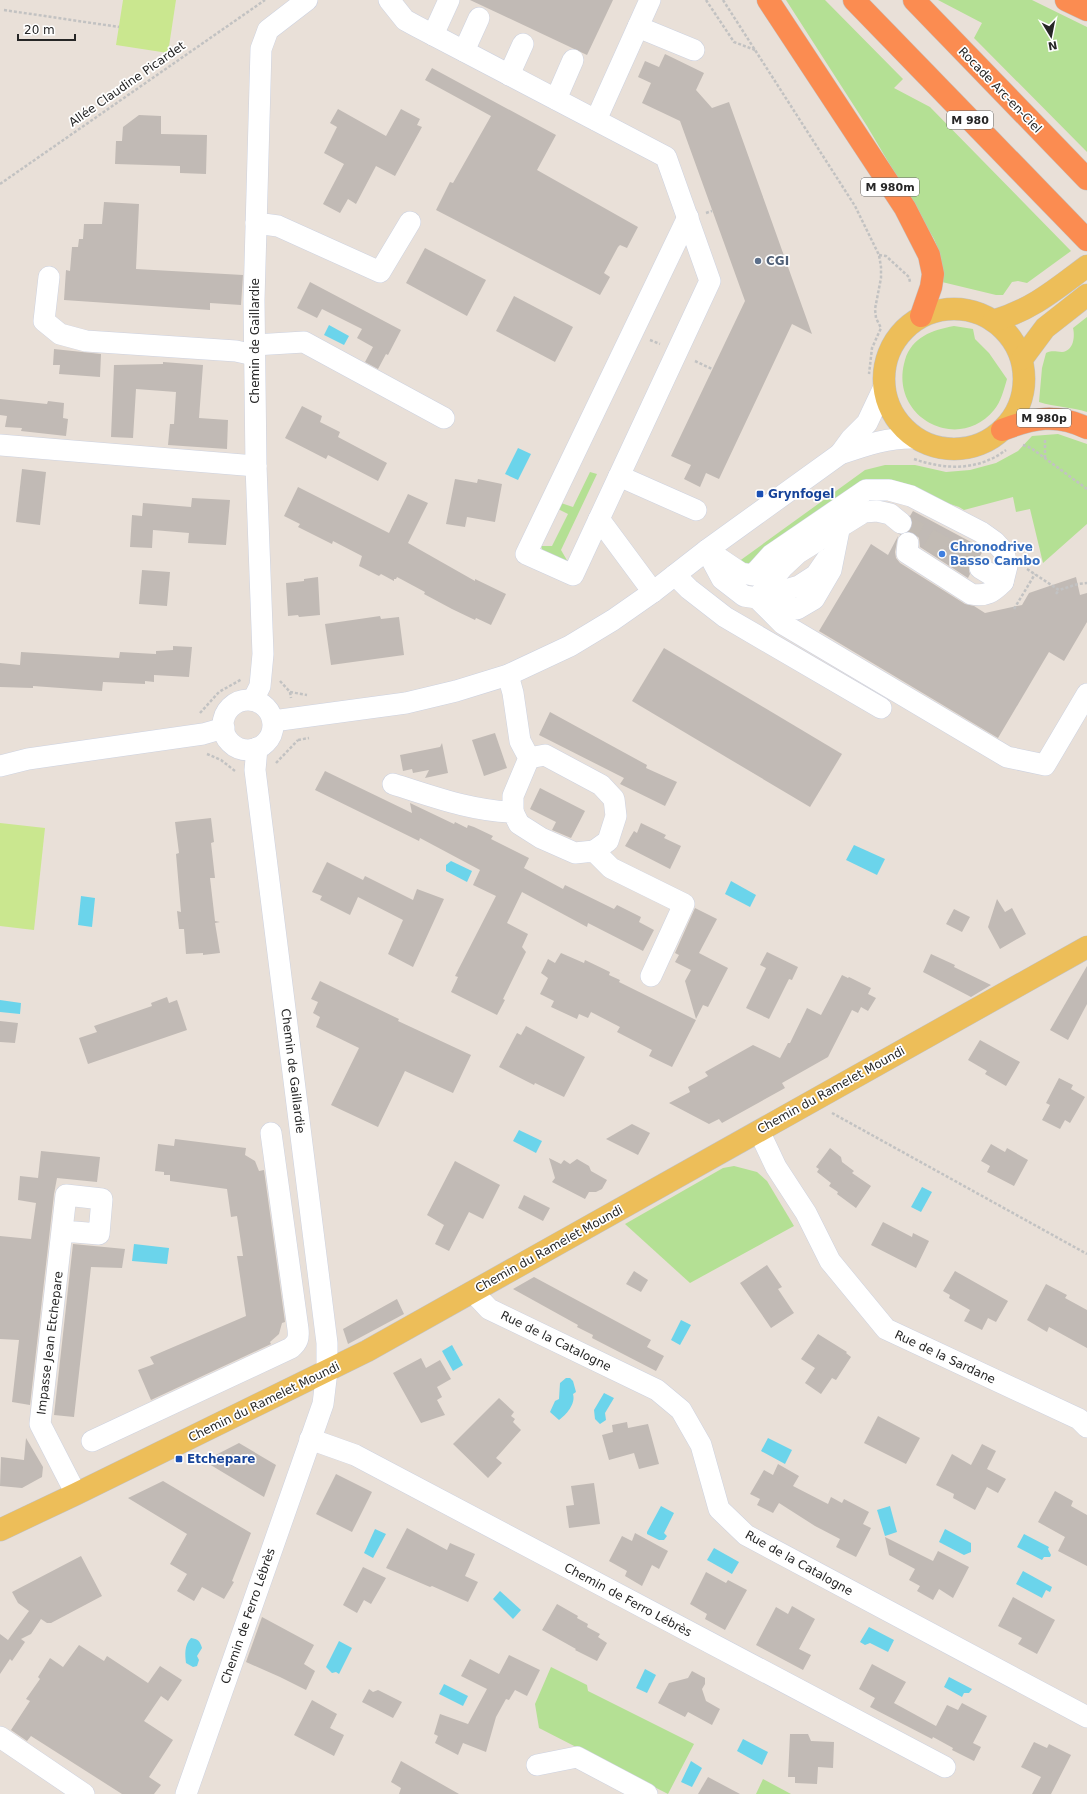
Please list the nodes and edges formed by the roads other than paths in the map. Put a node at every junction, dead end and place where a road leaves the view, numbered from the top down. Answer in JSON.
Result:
{"nodes":[{"id":1,"x":307,"y":0,"type":"edge"},
{"id":2,"x":449,"y":0,"type":"edge"},
{"id":3,"x":650,"y":0,"type":"edge"},
{"id":4,"x":768,"y":0,"type":"edge"},
{"id":5,"x":854,"y":0,"type":"edge"},
{"id":6,"x":914,"y":0,"type":"edge"},
{"id":7,"x":1066,"y":0,"type":"edge"},
{"id":8,"x":397,"y":4,"type":"edge"},
{"id":9,"x":1087,"y":10,"type":"edge"},
{"id":10,"x":479,"y":18,"type":"dead end"},
{"id":11,"x":638,"y":27,"type":"junction"},
{"id":12,"x":433,"y":35,"type":"junction"},
{"id":13,"x":523,"y":44,"type":"dead end"},
{"id":14,"x":694,"y":50,"type":"dead end"},
{"id":15,"x":464,"y":51,"type":"junction"},
{"id":16,"x":573,"y":60,"type":"dead end"},
{"id":17,"x":509,"y":75,"type":"junction"},
{"id":18,"x":556,"y":100,"type":"junction"},
{"id":19,"x":596,"y":120,"type":"junction"},
{"id":20,"x":1087,"y":180,"type":"edge"},
{"id":21,"x":688,"y":216,"type":"junction"},
{"id":22,"x":410,"y":222,"type":"dead end"},
{"id":23,"x":256,"y":223,"type":"junction"},
{"id":24,"x":1087,"y":240,"type":"edge"},
{"id":25,"x":1087,"y":266,"type":"edge"},
{"id":26,"x":49,"y":277,"type":"dead end"},
{"id":27,"x":1087,"y":295,"type":"edge"},
{"id":28,"x":921,"y":316,"type":"junction"},
{"id":29,"x":993,"y":321,"type":"junction"},
{"id":30,"x":254,"y":350,"type":"junction"},
{"id":31,"x":1022,"y":359,"type":"junction"},
{"id":32,"x":876,"y":382,"type":"junction"},
{"id":33,"x":444,"y":418,"type":"dead end"},
{"id":34,"x":1087,"y":428,"type":"edge"},
{"id":35,"x":916,"y":438,"type":"junction"},
{"id":36,"x":1005,"y":440,"type":"junction"},
{"id":37,"x":0,"y":445,"type":"edge"},
{"id":38,"x":840,"y":454,"type":"junction"},
{"id":39,"x":256,"y":466,"type":"junction"},
{"id":40,"x":619,"y":476,"type":"junction"},
{"id":41,"x":696,"y":510,"type":"dead end"},
{"id":42,"x":599,"y":519,"type":"junction"},
{"id":43,"x":901,"y":523,"type":"tunnel mouth"},
{"id":44,"x":840,"y":526,"type":"junction"},
{"id":45,"x":908,"y":543,"type":"dead end"},
{"id":46,"x":707,"y":550,"type":"junction"},
{"id":47,"x":980,"y":568,"type":"tunnel mouth"},
{"id":48,"x":1005,"y":574,"type":"junction"},
{"id":49,"x":675,"y":575,"type":"junction"},
{"id":50,"x":653,"y":592,"type":"junction"},
{"id":51,"x":757,"y":598,"type":"junction"},
{"id":52,"x":508,"y":675,"type":"junction"},
{"id":53,"x":1087,"y":694,"type":"edge"},
{"id":54,"x":253,"y":700,"type":"junction"},
{"id":55,"x":881,"y":708,"type":"dead end"},
{"id":56,"x":273,"y":721,"type":"junction"},
{"id":57,"x":224,"y":728,"type":"junction"},
{"id":58,"x":250,"y":748,"type":"junction"},
{"id":59,"x":529,"y":758,"type":"junction"},
{"id":60,"x":0,"y":766,"type":"edge"},
{"id":61,"x":393,"y":784,"type":"dead end"},
{"id":62,"x":513,"y":812,"type":"junction"},
{"id":63,"x":594,"y":851,"type":"junction"},
{"id":64,"x":1087,"y":947,"type":"edge"},
{"id":65,"x":651,"y":976,"type":"dead end"},
{"id":66,"x":759,"y":1131,"type":"junction"},
{"id":67,"x":271,"y":1133,"type":"dead end"},
{"id":68,"x":63,"y":1231,"type":"dead end"},
{"id":69,"x":473,"y":1292,"type":"junction"},
{"id":70,"x":326,"y":1371,"type":"junction"},
{"id":71,"x":1084,"y":1417,"type":"edge"},
{"id":72,"x":310,"y":1439,"type":"junction"},
{"id":73,"x":92,"y":1441,"type":"dead end"},
{"id":74,"x":76,"y":1494,"type":"junction"},
{"id":75,"x":0,"y":1530,"type":"edge"},
{"id":76,"x":1087,"y":1716,"type":"edge"},
{"id":77,"x":0,"y":1737,"type":"edge"},
{"id":78,"x":537,"y":1765,"type":"dead end"},
{"id":79,"x":944,"y":1767,"type":"dead end"},
{"id":80,"x":84,"y":1794,"type":"edge"},
{"id":81,"x":186,"y":1794,"type":"edge"},
{"id":82,"x":647,"y":1794,"type":"edge"}],
"edges":[{"from":1,"to":23,"type":"street","name":"Chemin de Gaillardie"},
{"from":2,"to":12,"type":"street"},
{"from":3,"to":11,"type":"street"},
{"from":4,"to":28,"type":"highway","number":"M 980m"},
{"from":5,"to":24,"type":"highway","number":"M 980"},
{"from":6,"to":20,"type":"highway","name":"Rocade Arc-en-Ciel"},
{"from":7,"to":9,"type":"highway"},
{"from":8,"to":12,"type":"street"},
{"from":10,"to":15,"type":"street"},
{"from":11,"to":14,"type":"street"},
{"from":11,"to":19,"type":"street"},
{"from":12,"to":15,"type":"street"},
{"from":13,"to":17,"type":"street"},
{"from":15,"to":17,"type":"street"},
{"from":16,"to":18,"type":"street"},
{"from":17,"to":18,"type":"street"},
{"from":18,"to":19,"type":"street"},
{"from":19,"to":21,"type":"street"},
{"from":21,"to":40,"type":"street"},
{"from":21,"to":42,"type":"street"},
{"from":22,"to":23,"type":"street"},
{"from":23,"to":30,"type":"street","name":"Chemin de Gaillardie"},
{"from":25,"to":29,"type":"main road"},
{"from":26,"to":30,"type":"street"},
{"from":27,"to":31,"type":"main road"},
{"from":28,"to":29,"type":"main road"},
{"from":28,"to":32,"type":"main road"},
{"from":29,"to":31,"type":"main road"},
{"from":30,"to":33,"type":"street"},
{"from":30,"to":39,"type":"street","name":"Chemin de Gaillardie"},
{"from":31,"to":36,"type":"main road"},
{"from":32,"to":35,"type":"main road"},
{"from":32,"to":38,"type":"street"},
{"from":34,"to":36,"type":"highway","number":"M 980p"},
{"from":35,"to":36,"type":"main road"},
{"from":35,"to":38,"type":"street"},
{"from":37,"to":39,"type":"street"},
{"from":38,"to":46,"type":"street"},
{"from":39,"to":54,"type":"street","name":"Chemin de Gaillardie"},
{"from":40,"to":41,"type":"street"},
{"from":40,"to":42,"type":"street"},
{"from":42,"to":50,"type":"street"},
{"from":43,"to":44,"type":"street"},
{"from":44,"to":51,"type":"street"},
{"from":44,"to":51,"type":"street"},
{"from":44,"to":51,"type":"street"},
{"from":45,"to":48,"type":"street"},
{"from":46,"to":48,"type":"street"},
{"from":46,"to":49,"type":"street"},
{"from":46,"to":51,"type":"street"},
{"from":47,"to":48,"type":"street"},
{"from":49,"to":50,"type":"street"},
{"from":49,"to":55,"type":"street"},
{"from":50,"to":52,"type":"street"},
{"from":51,"to":53,"type":"street"},
{"from":52,"to":56,"type":"street"},
{"from":52,"to":59,"type":"street"},
{"from":54,"to":56,"type":"street"},
{"from":54,"to":57,"type":"street"},
{"from":56,"to":58,"type":"street"},
{"from":57,"to":58,"type":"street"},
{"from":57,"to":60,"type":"street"},
{"from":58,"to":70,"type":"street","name":"Chemin de Gaillardie"},
{"from":59,"to":62,"type":"street"},
{"from":59,"to":63,"type":"street"},
{"from":61,"to":62,"type":"street"},
{"from":62,"to":63,"type":"street"},
{"from":63,"to":65,"type":"street"},
{"from":64,"to":66,"type":"main road","name":"Chemin du Ramelet Moundi"},
{"from":66,"to":69,"type":"main road","name":"Chemin du Ramelet Moundi"},
{"from":66,"to":71,"type":"street","name":"Rue de la Sardane"},
{"from":67,"to":73,"type":"street"},
{"from":68,"to":74,"type":"street","name":"Impasse Jean Etchepare"},
{"from":69,"to":70,"type":"main road","name":"Chemin du Ramelet Moundi"},
{"from":69,"to":76,"type":"street","name":"Rue de la Catalogne"},
{"from":70,"to":72,"type":"street","name":"Chemin de Ferro Lébrès"},
{"from":70,"to":74,"type":"main road","name":"Chemin du Ramelet Moundi"},
{"from":72,"to":79,"type":"street","name":"Chemin de Ferro Lébrès"},
{"from":72,"to":81,"type":"street","name":"Chemin de Ferro Lébrès"},
{"from":74,"to":75,"type":"main road","name":"Chemin du Ramelet Moundi"},
{"from":77,"to":80,"type":"street"},
{"from":78,"to":82,"type":"street"}]}
